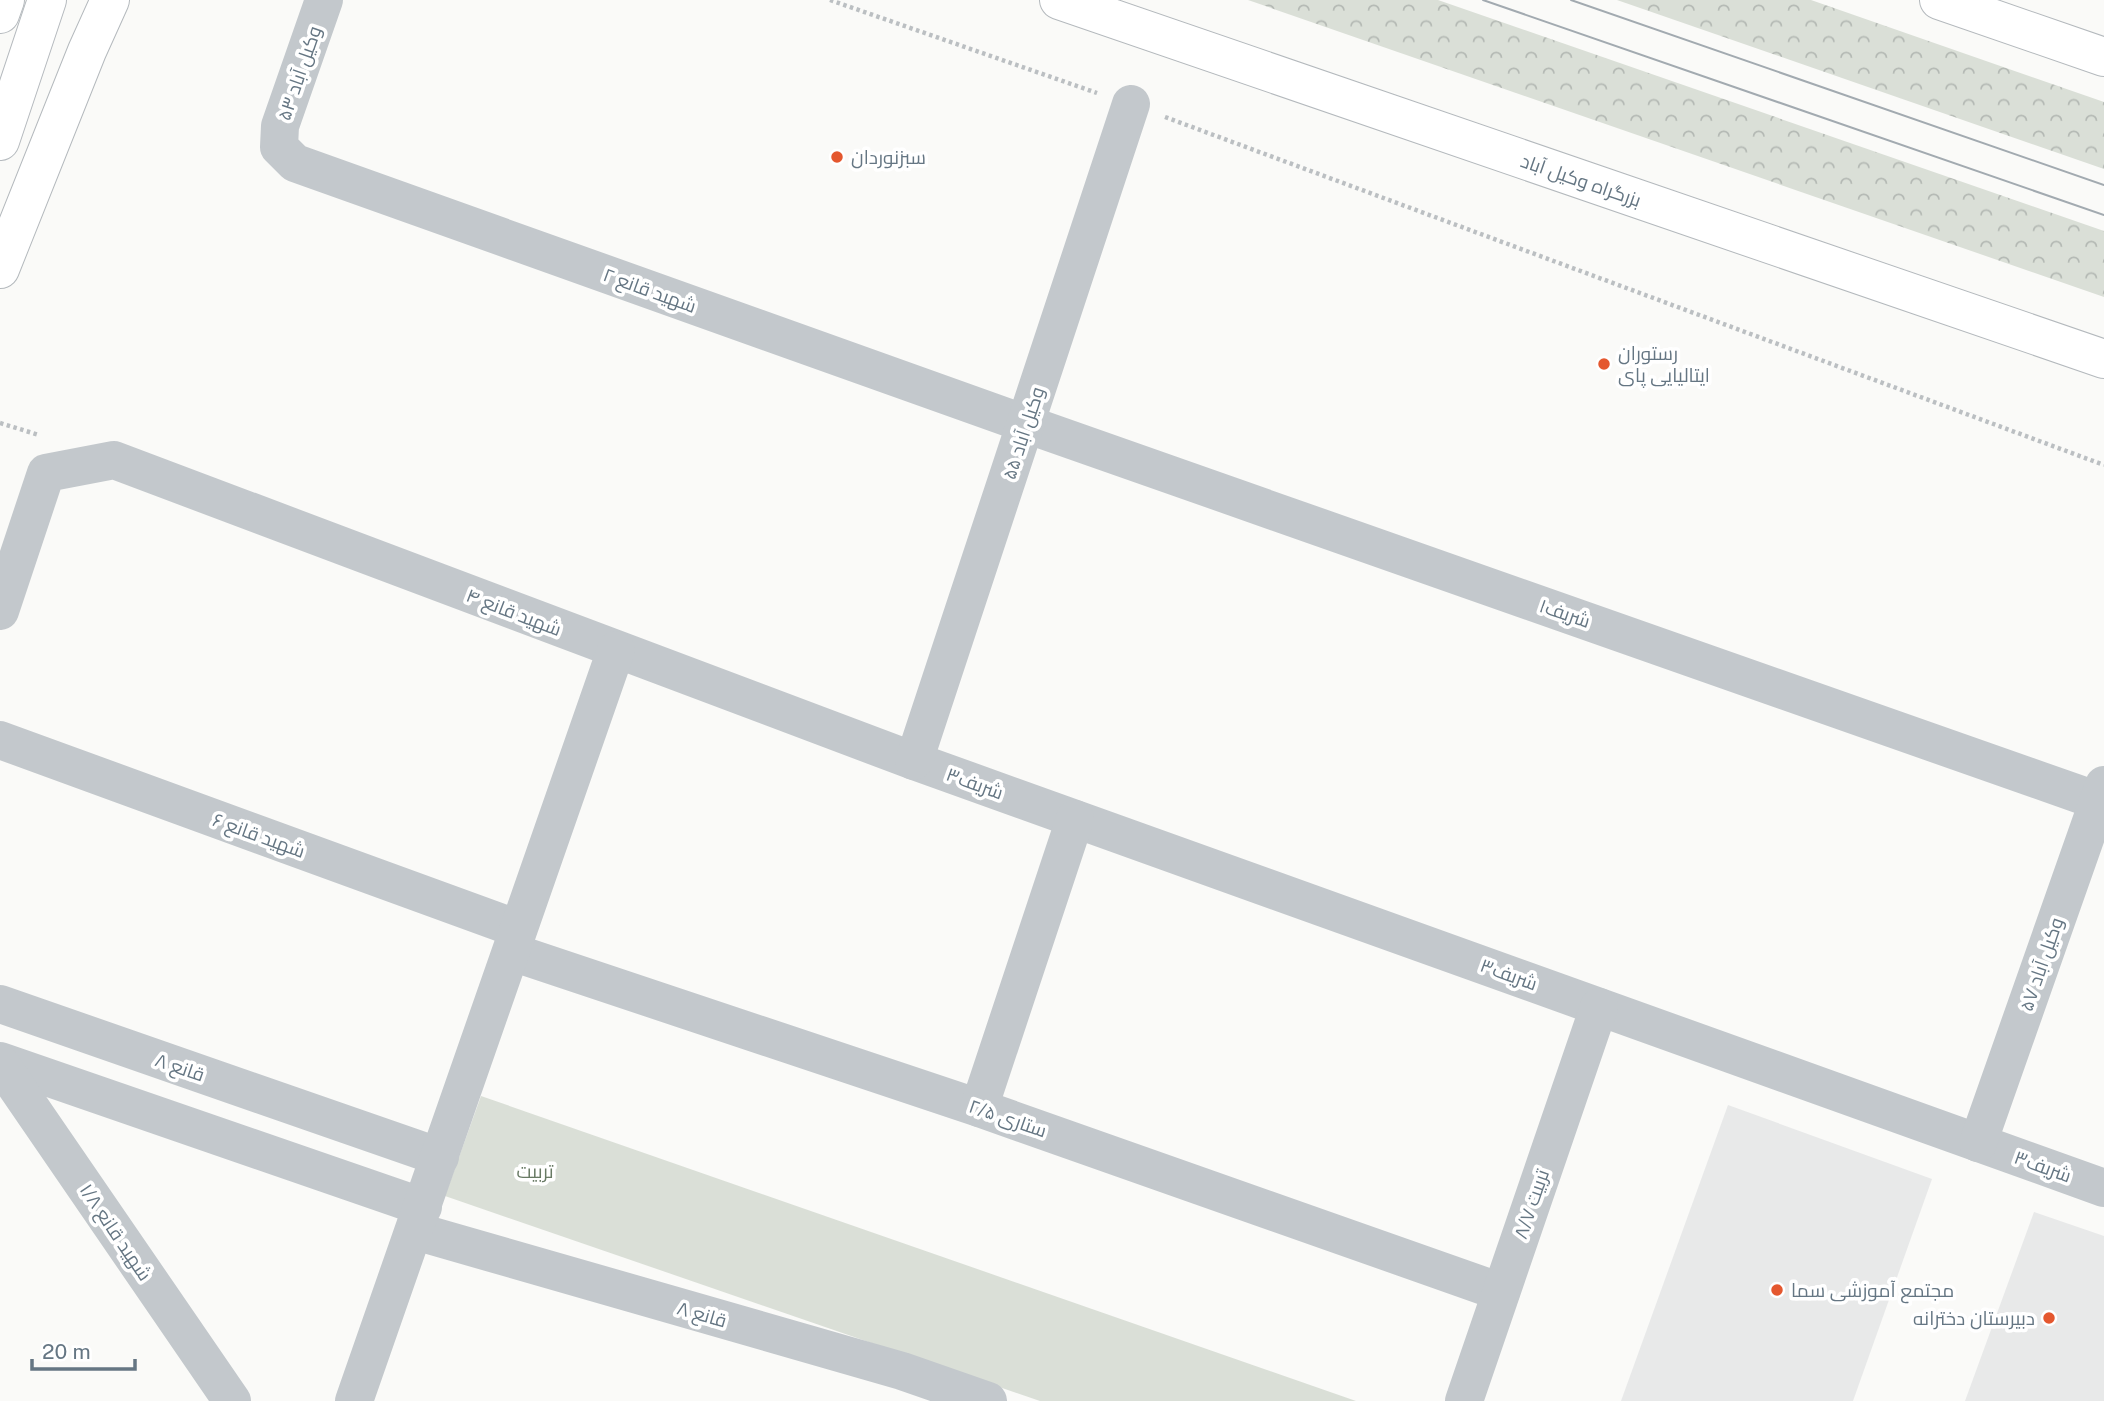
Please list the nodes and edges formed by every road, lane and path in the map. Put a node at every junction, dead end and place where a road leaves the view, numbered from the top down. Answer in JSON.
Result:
{"nodes":[{"id":1,"x":5,"y":0,"type":"edge"},
{"id":2,"x":47,"y":0,"type":"edge"},
{"id":3,"x":110,"y":0,"type":"edge"},
{"id":4,"x":324,"y":0,"type":"edge"},
{"id":5,"x":830,"y":0,"type":"edge"},
{"id":6,"x":1059,"y":0,"type":"edge"},
{"id":7,"x":1939,"y":0,"type":"edge"},
{"id":8,"x":0,"y":14,"type":"edge"},
{"id":9,"x":2104,"y":57,"type":"edge"},
{"id":10,"x":1130,"y":104,"type":"junction"},
{"id":11,"x":0,"y":141,"type":"edge"},
{"id":12,"x":279,"y":147,"type":"joint"},
{"id":13,"x":0,"y":270,"type":"edge"},
{"id":14,"x":2104,"y":359,"type":"edge"},
{"id":15,"x":1026,"y":424,"type":"junction"},
{"id":16,"x":2104,"y":465,"type":"edge"},
{"id":17,"x":0,"y":611,"type":"edge"},
{"id":18,"x":616,"y":650,"type":"junction"},
{"id":19,"x":0,"y":740,"type":"edge"},
{"id":20,"x":914,"y":761,"type":"junction"},
{"id":21,"x":2102,"y":796,"type":"edge"},
{"id":22,"x":1075,"y":819,"type":"junction"},
{"id":23,"x":515,"y":941,"type":"junction"},
{"id":24,"x":0,"y":1004,"type":"edge"},
{"id":25,"x":1599,"y":1007,"type":"junction"},
{"id":26,"x":0,"y":1062,"type":"edge"},
{"id":27,"x":979,"y":1108,"type":"junction"},
{"id":28,"x":1978,"y":1143,"type":"junction"},
{"id":29,"x":440,"y":1157,"type":"junction"},
{"id":30,"x":2104,"y":1188,"type":"edge"},
{"id":31,"x":419,"y":1219,"type":"junction"},
{"id":32,"x":1501,"y":1292,"type":"junction"},
{"id":33,"x":897,"y":1386,"type":"edge"},
{"id":34,"x":232,"y":1401,"type":"edge"},
{"id":35,"x":354,"y":1401,"type":"edge"},
{"id":36,"x":988,"y":1401,"type":"edge"},
{"id":37,"x":1464,"y":1401,"type":"edge"}],
"edges":[{"from":1,"to":8,"type":"main road"},
{"from":2,"to":11,"type":"main road"},
{"from":3,"to":13,"type":"main road"},
{"from":4,"to":12,"type":"street","name":"وکیل آباد ۵۳"},
{"from":5,"to":10,"type":"path"},
{"from":6,"to":14,"type":"main road","name":"بزرگراه وکیل آباد"},
{"from":7,"to":9,"type":"main road"},
{"from":10,"to":15,"type":"street","name":"۵۵ وکیل آباد"},
{"from":10,"to":16,"type":"path"},
{"from":12,"to":15,"type":"street","name":"شهید قانع ۲"},
{"from":15,"to":20,"type":"street","name":"۵۵ وکیل آباد"},
{"from":15,"to":21,"type":"street","name":"شریف١"},
{"from":17,"to":18,"type":"street","name":"شهید قانع ۴"},
{"from":18,"to":20,"type":"street","name":"شهید قانع ۴"},
{"from":18,"to":23,"type":"street"},
{"from":19,"to":23,"type":"street","name":"شهید قانع ۶"},
{"from":20,"to":22,"type":"street","name":"شریف٣"},
{"from":21,"to":28,"type":"street","name":"۵۷ وکیل آباد"},
{"from":22,"to":25,"type":"street","name":"شریف٣"},
{"from":22,"to":27,"type":"street"},
{"from":23,"to":27,"type":"street","name":"ستاری ۲/۵"},
{"from":23,"to":29,"type":"street"},
{"from":24,"to":29,"type":"street","name":"قانع ۸"},
{"from":25,"to":28,"type":"street","name":"شریف٣"},
{"from":25,"to":32,"type":"street","name":"تربیت ۸/۷"},
{"from":26,"to":31,"type":"street","name":"قانع ۸"},
{"from":26,"to":34,"type":"street","name":"شهید قانع ۱/۸"},
{"from":27,"to":32,"type":"street","name":"ستاری ۲/۵"},
{"from":28,"to":30,"type":"street","name":"شریف٣"},
{"from":29,"to":31,"type":"street"},
{"from":31,"to":33,"type":"street","name":"قانع ۸"},
{"from":31,"to":35,"type":"street"},
{"from":32,"to":37,"type":"street","name":"تربیت ۸/۷"},
{"from":33,"to":36,"type":"street","name":"قانع ۸"}]}
